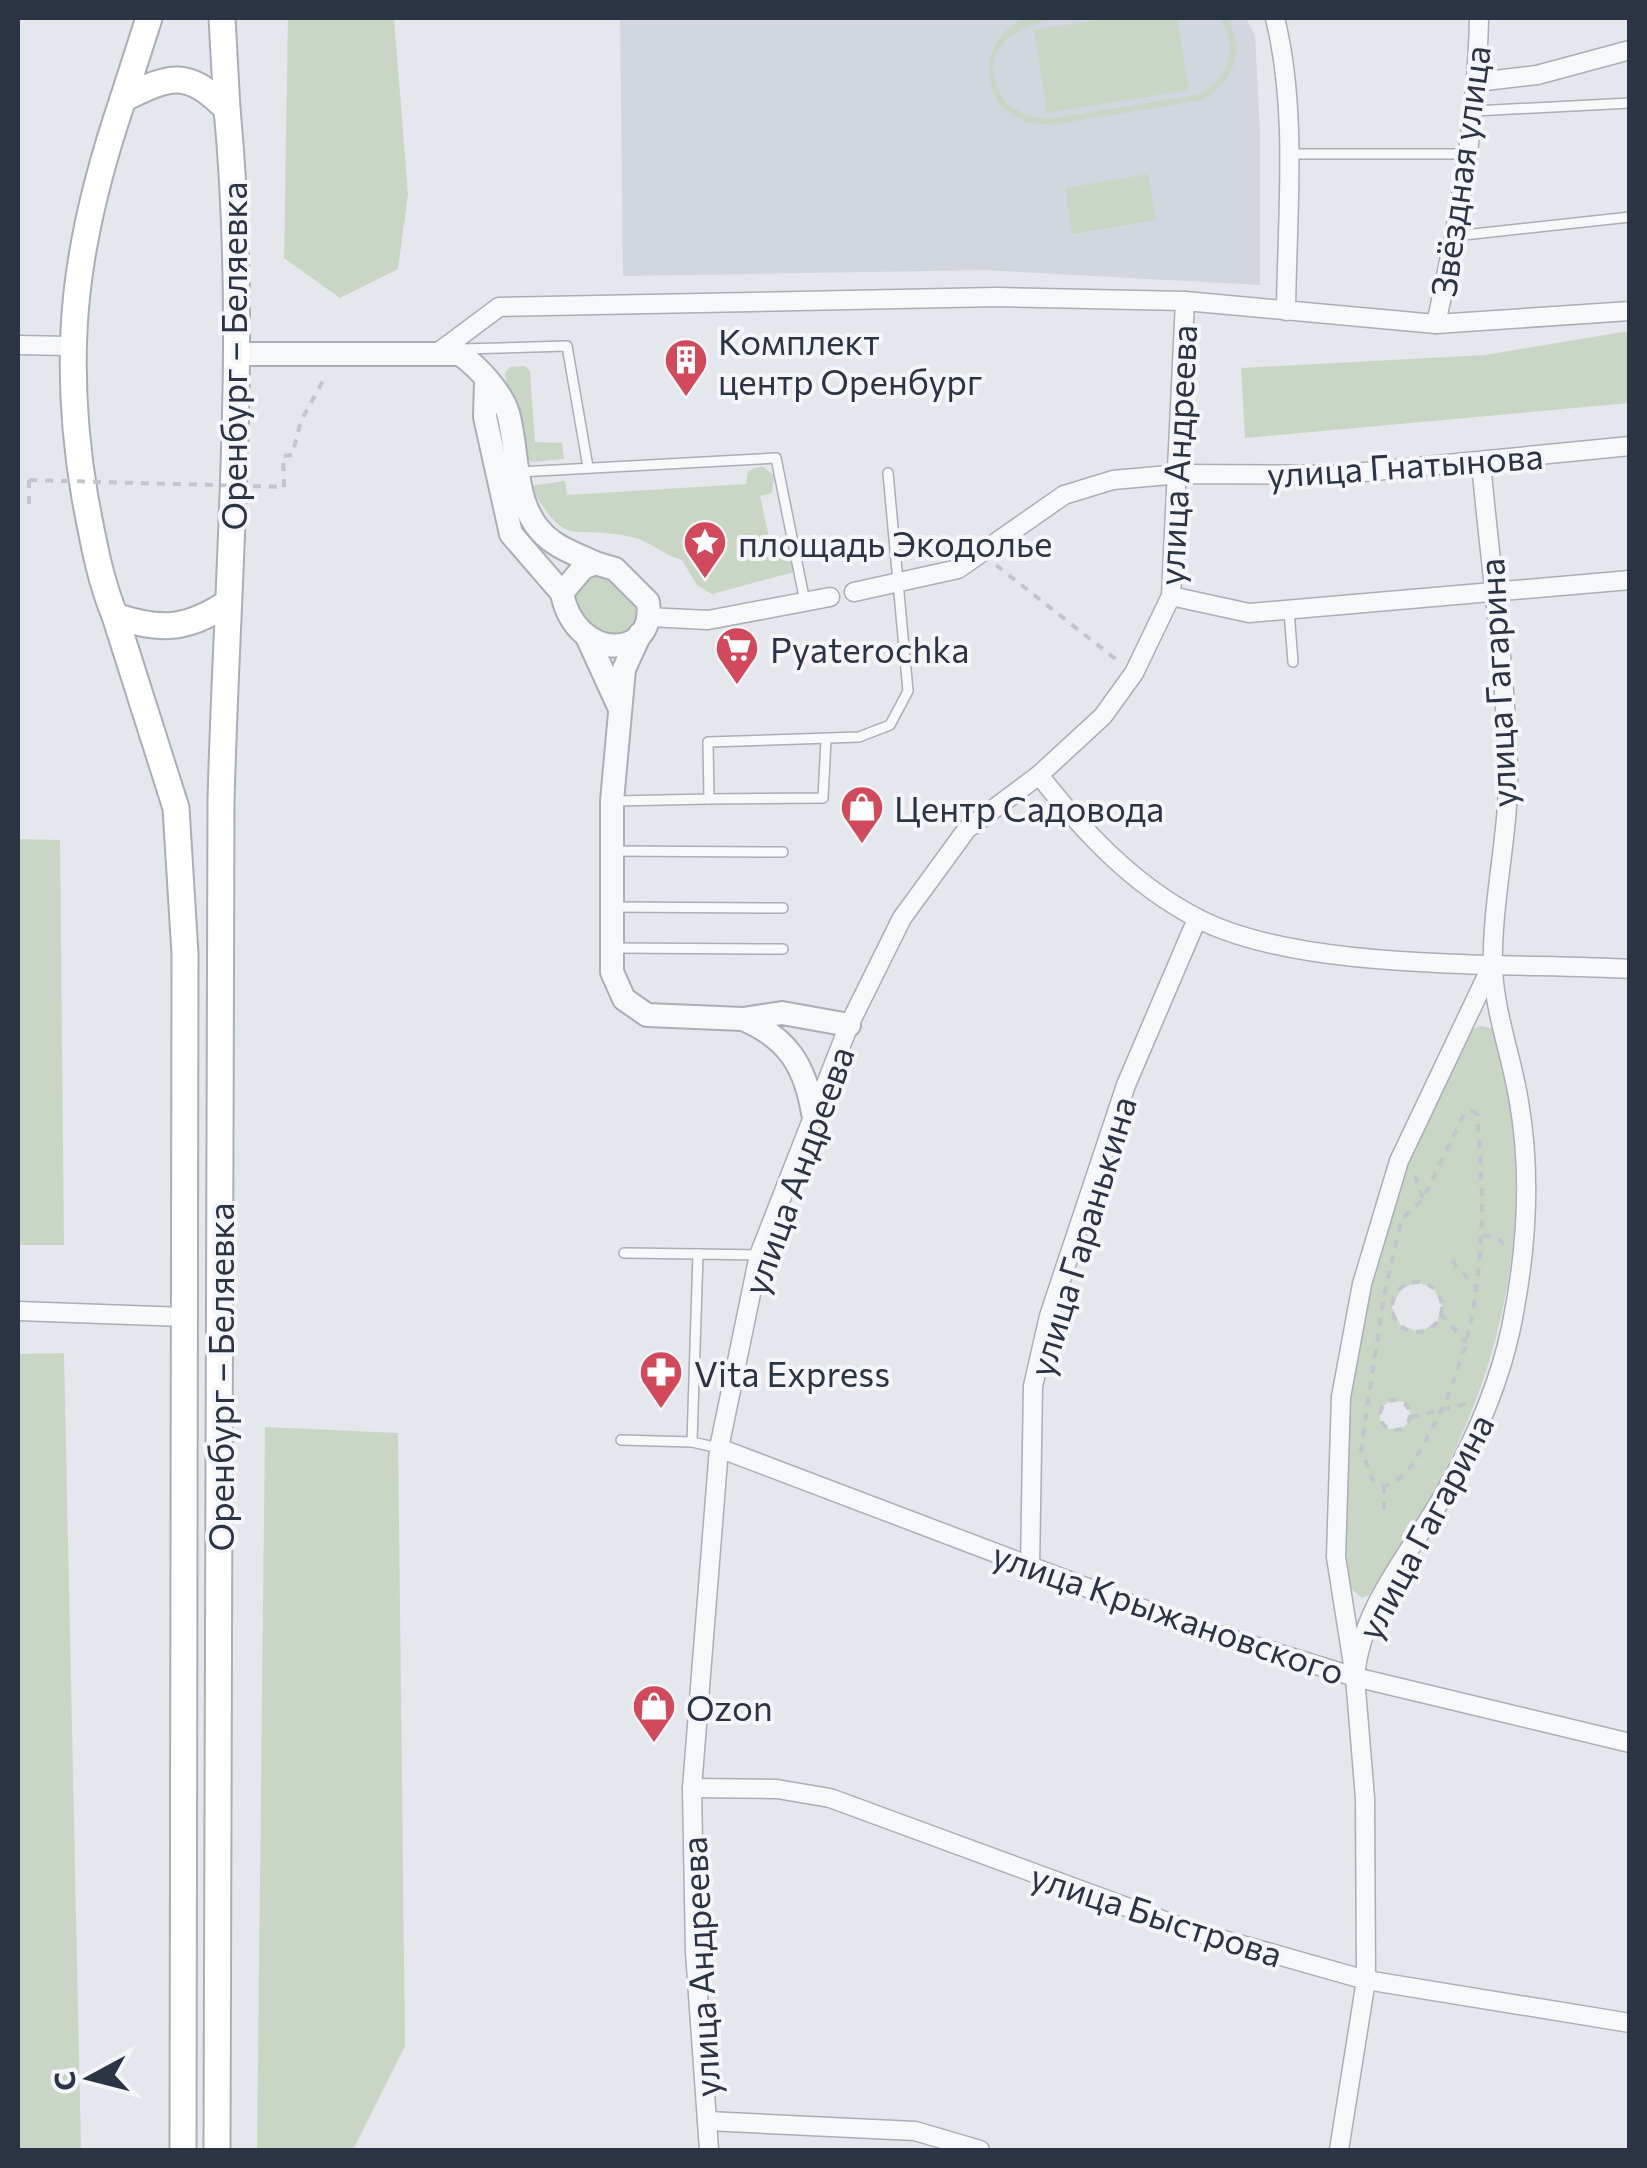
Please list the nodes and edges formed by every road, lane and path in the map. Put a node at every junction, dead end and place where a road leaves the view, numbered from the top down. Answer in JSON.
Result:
{"nodes":[{"id":1,"x":149,"y":18,"type":"edge"},
{"id":2,"x":222,"y":18,"type":"edge"},
{"id":3,"x":1275,"y":18,"type":"edge"},
{"id":4,"x":1478,"y":18,"type":"edge"},
{"id":5,"x":1630,"y":50,"type":"edge"},
{"id":6,"x":1478,"y":82,"type":"junction"},
{"id":7,"x":123,"y":99,"type":"junction"},
{"id":8,"x":1630,"y":104,"type":"edge"},
{"id":9,"x":227,"y":108,"type":"junction"},
{"id":10,"x":1474,"y":112,"type":"junction"},
{"id":11,"x":1288,"y":154,"type":"junction"},
{"id":12,"x":1468,"y":154,"type":"junction"},
{"id":13,"x":1630,"y":217,"type":"edge"},
{"id":14,"x":1455,"y":236,"type":"junction"},
{"id":15,"x":1185,"y":301,"type":"junction"},
{"id":16,"x":1286,"y":311,"type":"junction"},
{"id":17,"x":1630,"y":311,"type":"edge"},
{"id":18,"x":1436,"y":324,"type":"junction"},
{"id":19,"x":18,"y":345,"type":"edge"},
{"id":20,"x":70,"y":346,"type":"junction"},
{"id":21,"x":440,"y":351,"type":"junction"},
{"id":22,"x":236,"y":354,"type":"junction"},
{"id":23,"x":339,"y":354,"type":"junction"},
{"id":24,"x":486,"y":380,"type":"junction"},
{"id":25,"x":1630,"y":446,"type":"edge"},
{"id":26,"x":1481,"y":463,"type":"junction"},
{"id":27,"x":588,"y":467,"type":"junction"},
{"id":28,"x":516,"y":472,"type":"junction"},
{"id":29,"x":888,"y":474,"type":"dead end"},
{"id":30,"x":1180,"y":474,"type":"junction"},
{"id":31,"x":29,"y":507,"type":"dead end"},
{"id":32,"x":594,"y":563,"type":"junction"},
{"id":33,"x":983,"y":574,"type":"dead end"},
{"id":34,"x":1630,"y":580,"type":"edge"},
{"id":35,"x":898,"y":583,"type":"junction"},
{"id":36,"x":854,"y":592,"type":"dead end"},
{"id":37,"x":562,"y":593,"type":"junction"},
{"id":38,"x":1493,"y":594,"type":"junction"},
{"id":39,"x":1170,"y":596,"type":"junction"},
{"id":40,"x":830,"y":597,"type":"dead end"},
{"id":41,"x":805,"y":602,"type":"junction"},
{"id":42,"x":226,"y":604,"type":"junction"},
{"id":43,"x":1289,"y":611,"type":"junction"},
{"id":44,"x":115,"y":616,"type":"junction"},
{"id":45,"x":644,"y":626,"type":"junction"},
{"id":46,"x":588,"y":639,"type":"junction"},
{"id":47,"x":1293,"y":662,"type":"dead end"},
{"id":48,"x":1134,"y":673,"type":"junction"},
{"id":49,"x":620,"y":709,"type":"junction"},
{"id":50,"x":826,"y":740,"type":"junction"},
{"id":51,"x":1039,"y":775,"type":"junction"},
{"id":52,"x":709,"y":800,"type":"junction"},
{"id":53,"x":612,"y":801,"type":"junction"},
{"id":54,"x":610,"y":850,"type":"junction"},
{"id":55,"x":783,"y":852,"type":"dead end"},
{"id":56,"x":609,"y":907,"type":"junction"},
{"id":57,"x":783,"y":908,"type":"dead end"},
{"id":58,"x":1197,"y":918,"type":"junction"},
{"id":59,"x":611,"y":948,"type":"junction"},
{"id":60,"x":783,"y":949,"type":"dead end"},
{"id":61,"x":1493,"y":963,"type":"junction"},
{"id":62,"x":1630,"y":969,"type":"edge"},
{"id":63,"x":743,"y":1019,"type":"junction"},
{"id":64,"x":850,"y":1025,"type":"junction"},
{"id":65,"x":813,"y":1113,"type":"junction"},
{"id":66,"x":624,"y":1253,"type":"dead end"},
{"id":67,"x":698,"y":1254,"type":"junction"},
{"id":68,"x":759,"y":1255,"type":"junction"},
{"id":69,"x":1452,"y":1261,"type":"dead end"},
{"id":70,"x":1475,"y":1286,"type":"junction"},
{"id":71,"x":18,"y":1311,"type":"edge"},
{"id":72,"x":1441,"y":1314,"type":"junction"},
{"id":73,"x":186,"y":1317,"type":"junction"},
{"id":74,"x":1467,"y":1343,"type":"junction"},
{"id":75,"x":1490,"y":1401,"type":"junction"},
{"id":76,"x":1440,"y":1413,"type":"junction"},
{"id":77,"x":1410,"y":1417,"type":"junction"},
{"id":78,"x":621,"y":1440,"type":"dead end"},
{"id":79,"x":692,"y":1442,"type":"junction"},
{"id":80,"x":718,"y":1448,"type":"junction"},
{"id":81,"x":1384,"y":1486,"type":"junction"},
{"id":82,"x":1384,"y":1515,"type":"dead end"},
{"id":83,"x":1030,"y":1568,"type":"junction"},
{"id":84,"x":1356,"y":1677,"type":"junction"},
{"id":85,"x":1630,"y":1743,"type":"edge"},
{"id":86,"x":692,"y":1788,"type":"junction"},
{"id":87,"x":1366,"y":1980,"type":"junction"},
{"id":88,"x":1630,"y":2023,"type":"edge"},
{"id":89,"x":707,"y":2121,"type":"junction"},
{"id":90,"x":183,"y":2150,"type":"edge"},
{"id":91,"x":217,"y":2150,"type":"edge"},
{"id":92,"x":709,"y":2150,"type":"edge"},
{"id":93,"x":980,"y":2150,"type":"edge"},
{"id":94,"x":1339,"y":2150,"type":"edge"}],
"edges":[{"from":1,"to":7,"type":"main road","name":"Оренбург – Беляевка"},
{"from":2,"to":9,"type":"main road","name":"Оренбург – Беляевка"},
{"from":3,"to":11,"type":"street"},
{"from":4,"to":6,"type":"street","name":"Звёздная улица"},
{"from":5,"to":6,"type":"street"},
{"from":6,"to":10,"type":"street","name":"Звёздная улица"},
{"from":7,"to":9,"type":"main road"},
{"from":7,"to":20,"type":"main road","name":"Оренбург – Беляевка"},
{"from":8,"to":10,"type":"lane"},
{"from":9,"to":22,"type":"main road","name":"Оренбург – Беляевка"},
{"from":10,"to":12,"type":"street","name":"Звёздная улица"},
{"from":11,"to":12,"type":"lane"},
{"from":11,"to":16,"type":"street"},
{"from":12,"to":14,"type":"street","name":"Звёздная улица"},
{"from":13,"to":14,"type":"lane"},
{"from":14,"to":18,"type":"street","name":"Звёздная улица"},
{"from":15,"to":16,"type":"street"},
{"from":15,"to":21,"type":"street"},
{"from":15,"to":30,"type":"street","name":"улица Андреева"},
{"from":16,"to":18,"type":"street"},
{"from":17,"to":18,"type":"street"},
{"from":19,"to":20,"type":"street"},
{"from":20,"to":44,"type":"main road","name":"Оренбург – Беляевка"},
{"from":21,"to":23,"type":"street"},
{"from":21,"to":24,"type":"street"},
{"from":21,"to":27,"type":"lane"},
{"from":22,"to":23,"type":"street"},
{"from":22,"to":42,"type":"main road","name":"Оренбург – Беляевка"},
{"from":23,"to":31,"type":"path","bridge":true},
{"from":24,"to":28,"type":"street"},
{"from":24,"to":37,"type":"street"},
{"from":25,"to":26,"type":"street","name":"улица Гнатынова"},
{"from":26,"to":30,"type":"street","name":"улица Гнатынова"},
{"from":26,"to":38,"type":"street","name":"улица Гагарина"},
{"from":27,"to":28,"type":"lane"},
{"from":27,"to":41,"type":"lane"},
{"from":28,"to":32,"type":"street"},
{"from":29,"to":35,"type":"lane"},
{"from":30,"to":35,"type":"street","name":"улица Гнатынова"},
{"from":30,"to":39,"type":"street","name":"улица Андреева"},
{"from":32,"to":37,"type":"street"},
{"from":32,"to":45,"type":"street"},
{"from":33,"to":48,"type":"path"},
{"from":34,"to":38,"type":"street"},
{"from":35,"to":36,"type":"street","name":"улица Гнатынова"},
{"from":35,"to":50,"type":"lane"},
{"from":37,"to":46,"type":"street"},
{"from":38,"to":43,"type":"street"},
{"from":38,"to":61,"type":"street","name":"улица Гагарина"},
{"from":39,"to":43,"type":"street"},
{"from":39,"to":48,"type":"street","name":"улица Андреева"},
{"from":40,"to":41,"type":"street"},
{"from":41,"to":45,"type":"street"},
{"from":42,"to":44,"type":"main road"},
{"from":42,"to":91,"type":"main road","name":"Оренбург – Беляевка"},
{"from":43,"to":47,"type":"lane"},
{"from":44,"to":73,"type":"main road","name":"Оренбург – Беляевка"},
{"from":45,"to":46,"type":"street"},
{"from":45,"to":49,"type":"street"},
{"from":46,"to":49,"type":"street"},
{"from":48,"to":51,"type":"street","name":"улица Андреева"},
{"from":49,"to":53,"type":"street"},
{"from":50,"to":52,"type":"lane"},
{"from":50,"to":52,"type":"lane"},
{"from":51,"to":58,"type":"street"},
{"from":51,"to":64,"type":"street","name":"улица Андреева"},
{"from":52,"to":53,"type":"lane"},
{"from":53,"to":54,"type":"street"},
{"from":54,"to":55,"type":"lane"},
{"from":54,"to":56,"type":"street"},
{"from":56,"to":57,"type":"lane"},
{"from":56,"to":59,"type":"street"},
{"from":58,"to":61,"type":"street"},
{"from":58,"to":83,"type":"street","name":"улица Гаранькина"},
{"from":59,"to":60,"type":"lane"},
{"from":59,"to":63,"type":"street"},
{"from":61,"to":62,"type":"street"},
{"from":61,"to":75,"type":"street","name":"улица Гагарина"},
{"from":61,"to":84,"type":"street","name":"улица Гагарина"},
{"from":63,"to":64,"type":"street"},
{"from":63,"to":65,"type":"street"},
{"from":64,"to":65,"type":"street","name":"улица Андреева"},
{"from":65,"to":68,"type":"street","name":"улица Андреева"},
{"from":66,"to":67,"type":"lane"},
{"from":67,"to":68,"type":"lane"},
{"from":67,"to":79,"type":"lane"},
{"from":68,"to":80,"type":"street","name":"улица Андреева"},
{"from":69,"to":70,"type":"path"},
{"from":70,"to":74,"type":"path"},
{"from":70,"to":81,"type":"path"},
{"from":71,"to":73,"type":"street"},
{"from":72,"to":72,"type":"path"},
{"from":72,"to":74,"type":"path"},
{"from":73,"to":90,"type":"main road","name":"Оренбург – Беляевка"},
{"from":74,"to":76,"type":"path"},
{"from":75,"to":76,"type":"path"},
{"from":75,"to":84,"type":"street","name":"улица Гагарина"},
{"from":76,"to":77,"type":"path"},
{"from":76,"to":81,"type":"path"},
{"from":77,"to":77,"type":"path"},
{"from":78,"to":79,"type":"lane"},
{"from":79,"to":80,"type":"lane"},
{"from":80,"to":83,"type":"street","name":"улица Крыжановского"},
{"from":80,"to":86,"type":"street","name":"улица Андреева"},
{"from":81,"to":82,"type":"path"},
{"from":83,"to":84,"type":"street","name":"улица Крыжановского"},
{"from":84,"to":85,"type":"street","name":"улица Крыжановского"},
{"from":84,"to":87,"type":"street","name":"улица Гагарина"},
{"from":86,"to":87,"type":"street","name":"улица Быстрова"},
{"from":86,"to":89,"type":"street","name":"улица Андреева"},
{"from":87,"to":88,"type":"street","name":"улица Быстрова"},
{"from":87,"to":94,"type":"street","name":"улица Гагарина"},
{"from":89,"to":92,"type":"street","name":"улица Андреева"},
{"from":89,"to":93,"type":"street"}]}
